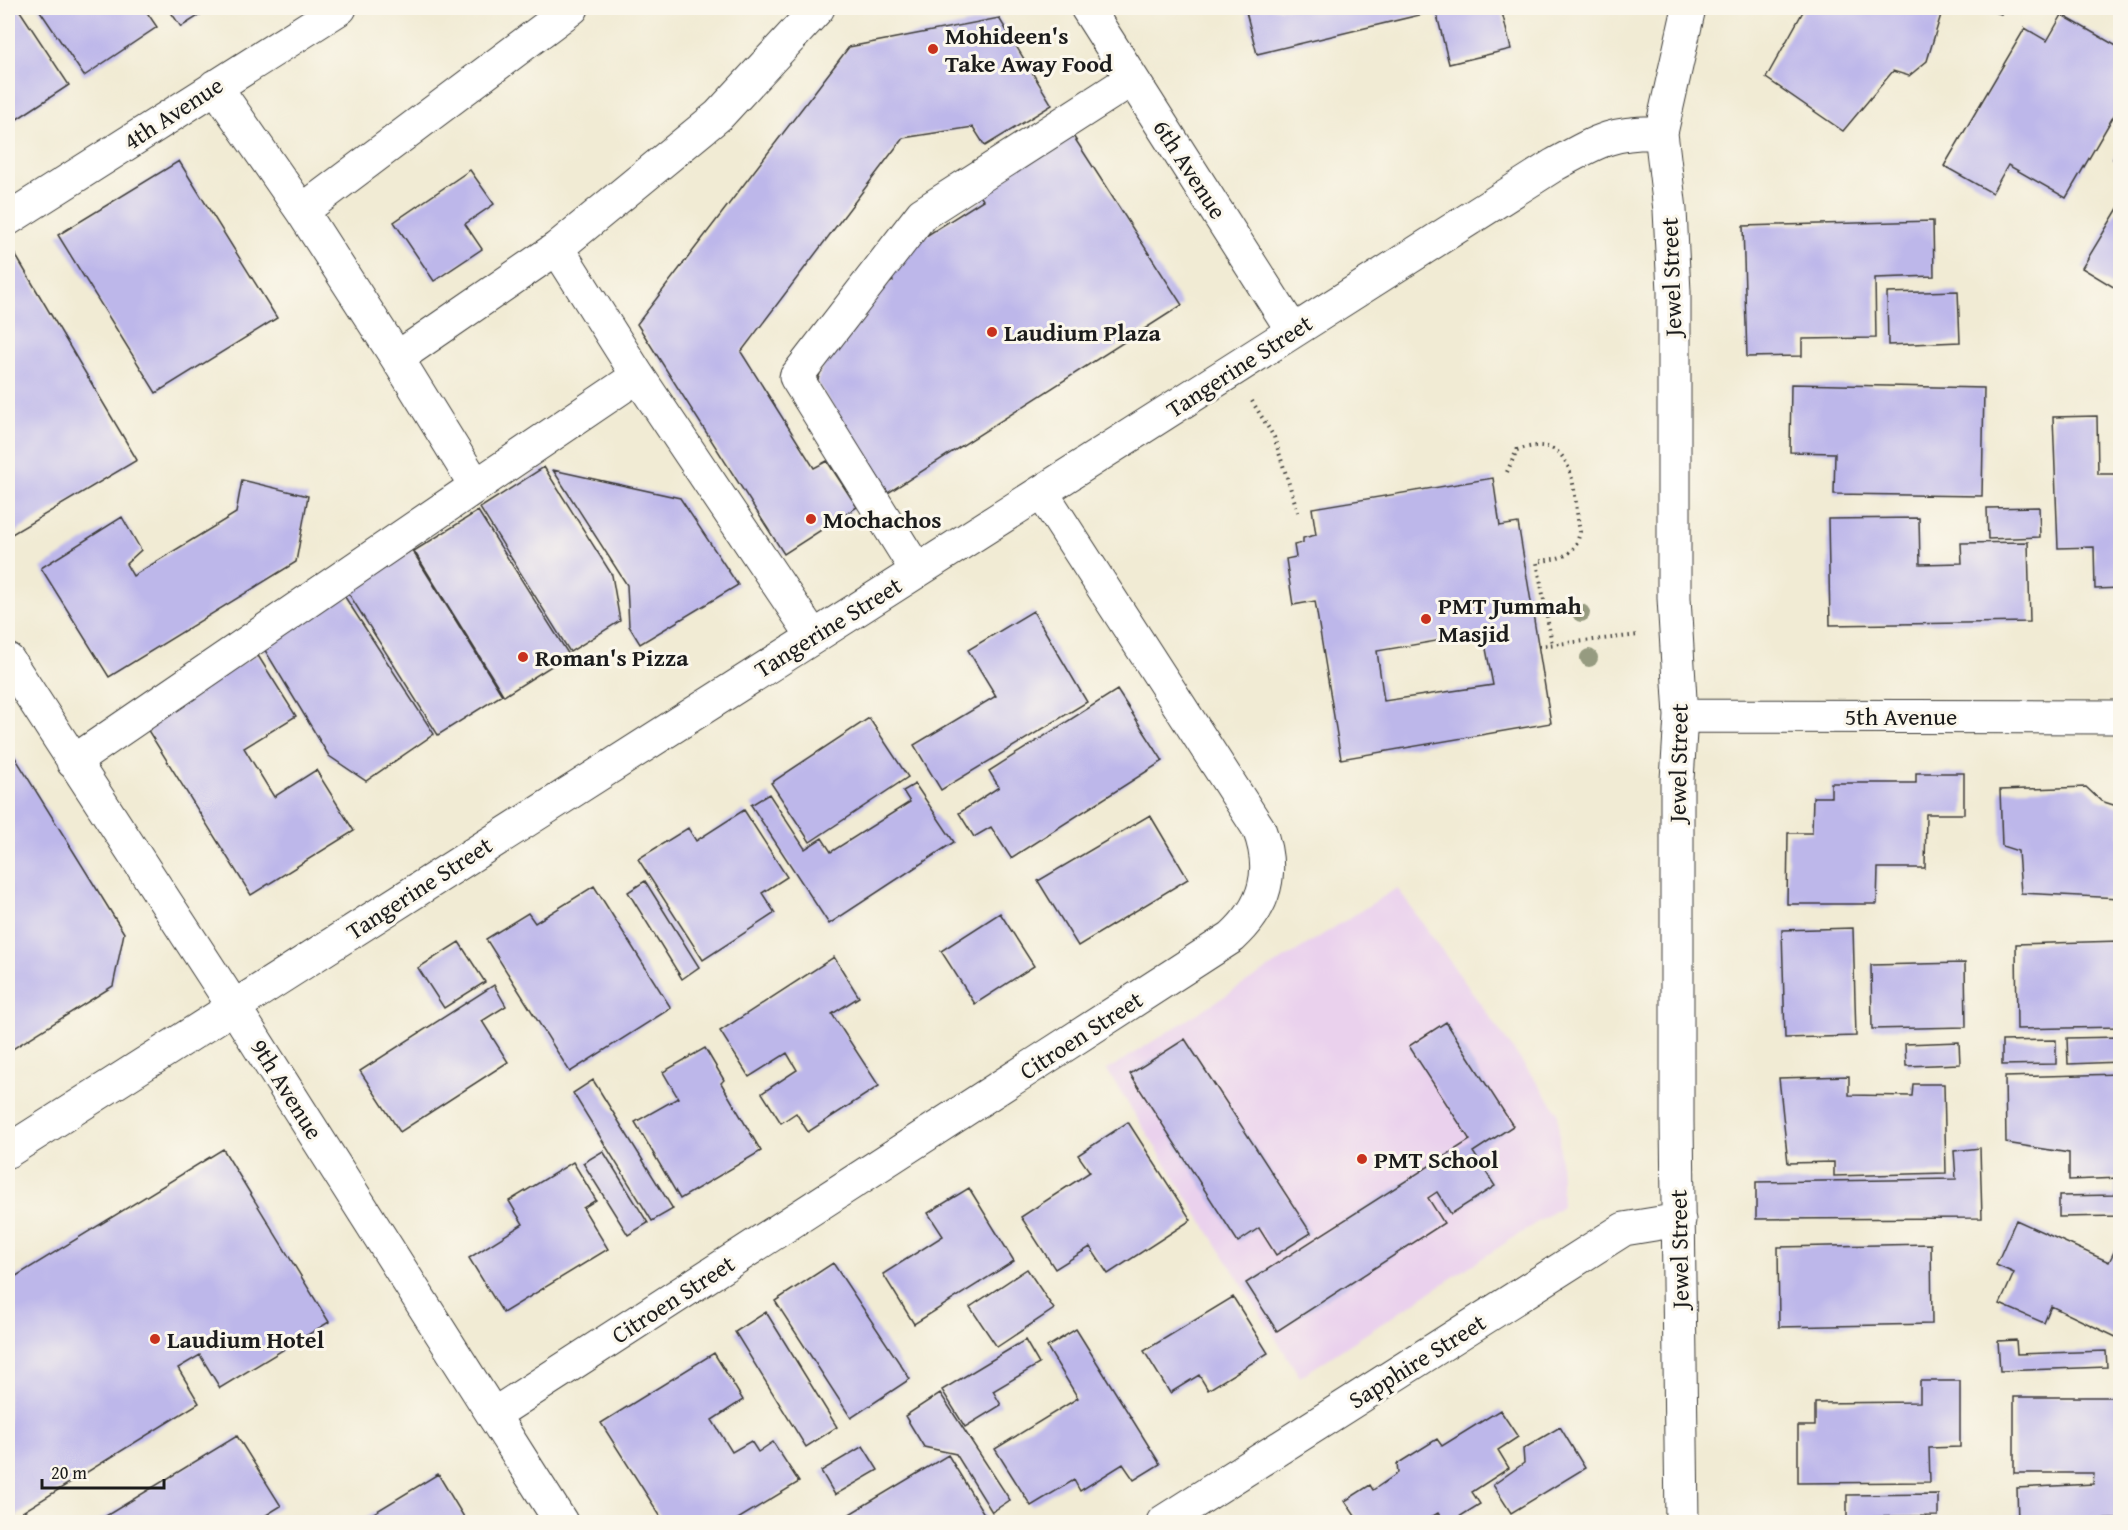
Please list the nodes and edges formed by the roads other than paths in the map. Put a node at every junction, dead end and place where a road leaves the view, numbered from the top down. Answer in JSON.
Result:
{"nodes":[{"id":1,"x":340,"y":8,"type":"edge"},
{"id":2,"x":572,"y":8,"type":"edge"},
{"id":3,"x":818,"y":8,"type":"edge"},
{"id":4,"x":1087,"y":8,"type":"edge"},
{"id":5,"x":1689,"y":8,"type":"edge"},
{"id":6,"x":1132,"y":79,"type":"junction"},
{"id":7,"x":215,"y":86,"type":"junction"},
{"id":8,"x":1661,"y":133,"type":"junction"},
{"id":9,"x":302,"y":211,"type":"junction"},
{"id":10,"x":8,"y":219,"type":"edge"},
{"id":11,"x":557,"y":248,"type":"junction"},
{"id":12,"x":1293,"y":331,"type":"junction"},
{"id":13,"x":396,"y":358,"type":"junction"},
{"id":14,"x":638,"y":376,"type":"junction"},
{"id":15,"x":476,"y":486,"type":"junction"},
{"id":16,"x":1042,"y":493,"type":"junction"},
{"id":17,"x":917,"y":571,"type":"junction"},
{"id":18,"x":813,"y":636,"type":"junction"},
{"id":19,"x":8,"y":660,"type":"edge"},
{"id":20,"x":1681,"y":716,"type":"junction"},
{"id":21,"x":2121,"y":717,"type":"edge"},
{"id":22,"x":73,"y":762,"type":"junction"},
{"id":23,"x":234,"y":1007,"type":"junction"},
{"id":24,"x":8,"y":1151,"type":"edge"},
{"id":25,"x":1679,"y":1220,"type":"junction"},
{"id":26,"x":493,"y":1415,"type":"junction"},
{"id":27,"x":556,"y":1521,"type":"edge"},
{"id":28,"x":1163,"y":1522,"type":"edge"},
{"id":29,"x":1682,"y":1522,"type":"edge"}],
"edges":[{"from":1,"to":7,"type":"street","name":"4th Avenue"},
{"from":2,"to":9,"type":"street"},
{"from":3,"to":11,"type":"street"},
{"from":4,"to":6,"type":"street","name":"6th Avenue"},
{"from":5,"to":8,"type":"street","name":"Jewel Street"},
{"from":6,"to":12,"type":"street","name":"6th Avenue"},
{"from":6,"to":17,"type":"street"},
{"from":7,"to":9,"type":"street"},
{"from":7,"to":10,"type":"street","name":"4th Avenue"},
{"from":8,"to":12,"type":"street","name":"Tangerine Street"},
{"from":8,"to":20,"type":"street","name":"Jewel Street"},
{"from":9,"to":13,"type":"street"},
{"from":11,"to":13,"type":"street"},
{"from":11,"to":14,"type":"street"},
{"from":12,"to":16,"type":"street","name":"Tangerine Street"},
{"from":13,"to":15,"type":"street"},
{"from":14,"to":15,"type":"street"},
{"from":14,"to":18,"type":"street"},
{"from":15,"to":22,"type":"street"},
{"from":16,"to":17,"type":"street","name":"Tangerine Street"},
{"from":16,"to":26,"type":"street","name":"Citroen Street"},
{"from":17,"to":18,"type":"street","name":"Tangerine Street"},
{"from":18,"to":23,"type":"street","name":"Tangerine Street"},
{"from":19,"to":22,"type":"street","name":"9th Avenue"},
{"from":20,"to":21,"type":"street","name":"5th Avenue"},
{"from":20,"to":25,"type":"street","name":"Jewel Street"},
{"from":22,"to":23,"type":"street","name":"9th Avenue"},
{"from":23,"to":24,"type":"street","name":"Tangerine Street"},
{"from":23,"to":26,"type":"street","name":"9th Avenue"},
{"from":25,"to":28,"type":"street","name":"Sapphire Street"},
{"from":25,"to":29,"type":"street","name":"Jewel Street"},
{"from":26,"to":27,"type":"street","name":"9th Avenue"}]}
